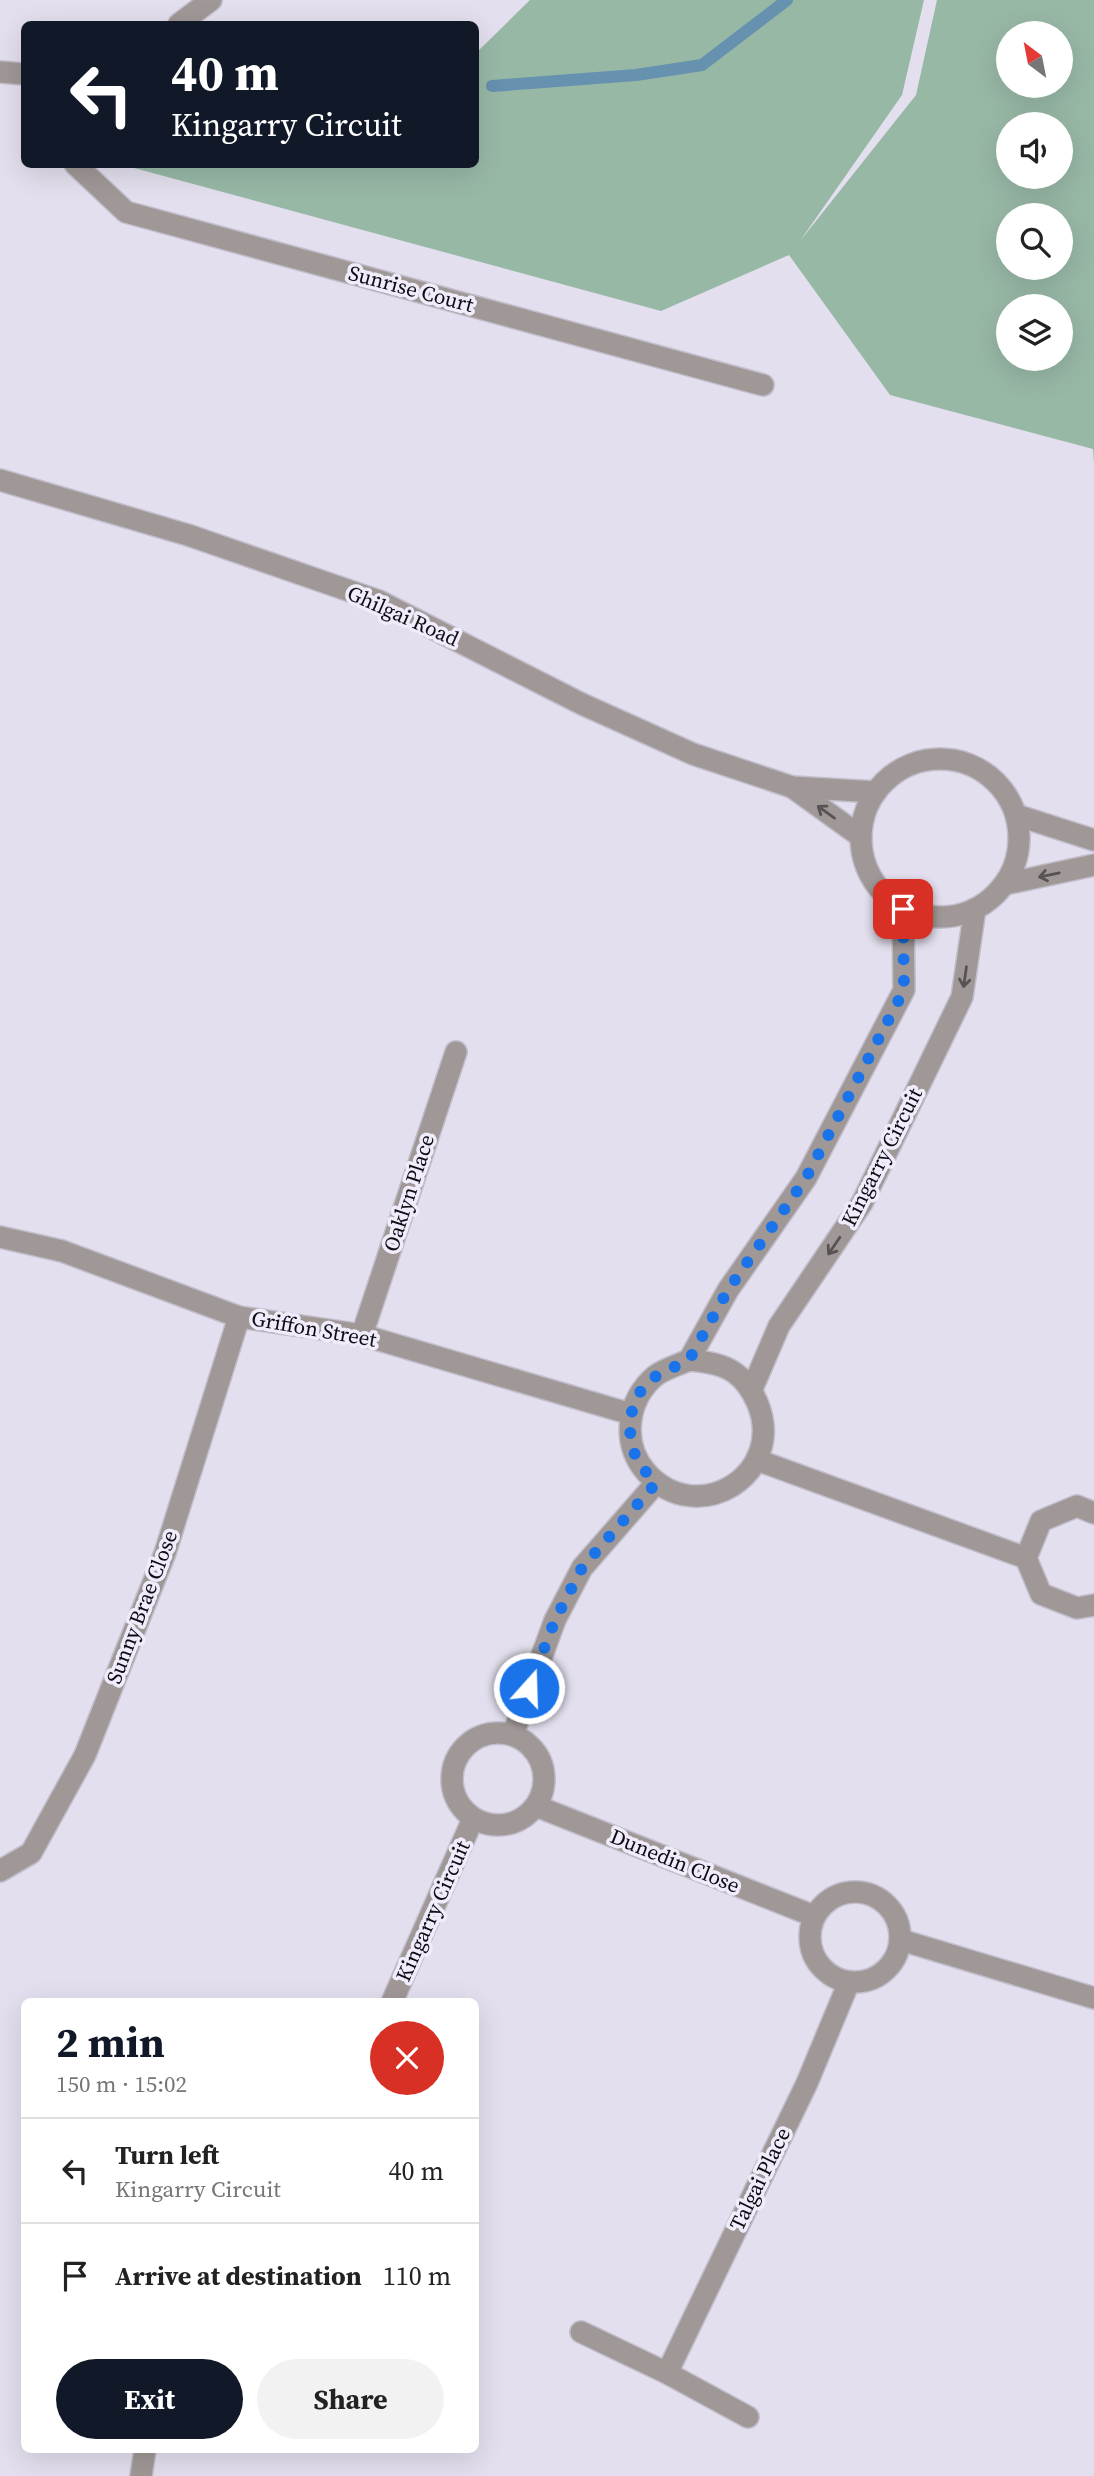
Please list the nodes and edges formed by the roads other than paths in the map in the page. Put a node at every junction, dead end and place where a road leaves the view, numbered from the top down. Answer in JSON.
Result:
{"nodes":[{"id":1,"x":211,"y":0,"type":"edge"},
{"id":2,"x":183,"y":21,"type":"edge"},
{"id":3,"x":0,"y":72,"type":"edge"},
{"id":4,"x":21,"y":74,"type":"edge"},
{"id":5,"x":79,"y":168,"type":"edge"},
{"id":6,"x":763,"y":385,"type":"dead end"},
{"id":7,"x":0,"y":480,"type":"edge"},
{"id":8,"x":792,"y":787,"type":"junction"},
{"id":9,"x":876,"y":792,"type":"junction"},
{"id":10,"x":1016,"y":815,"type":"junction"},
{"id":11,"x":860,"y":836,"type":"junction"},
{"id":12,"x":1094,"y":840,"type":"edge"},
{"id":13,"x":1094,"y":865,"type":"edge"},
{"id":14,"x":1005,"y":884,"type":"junction"},
{"id":15,"x":903,"y":909,"type":"junction"},
{"id":16,"x":975,"y":909,"type":"junction"},
{"id":17,"x":456,"y":1052,"type":"dead end"},
{"id":18,"x":0,"y":1237,"type":"edge"},
{"id":19,"x":239,"y":1317,"type":"junction"},
{"id":20,"x":362,"y":1335,"type":"junction"},
{"id":21,"x":689,"y":1360,"type":"junction"},
{"id":22,"x":752,"y":1390,"type":"junction"},
{"id":23,"x":631,"y":1414,"type":"junction"},
{"id":24,"x":757,"y":1460,"type":"junction"},
{"id":25,"x":656,"y":1483,"type":"junction"},
{"id":26,"x":1093,"y":1511,"type":"edge"},
{"id":27,"x":1026,"y":1558,"type":"junction"},
{"id":28,"x":1094,"y":1605,"type":"edge"},
{"id":29,"x":513,"y":1734,"type":"junction"},
{"id":30,"x":536,"y":1806,"type":"junction"},
{"id":31,"x":473,"y":1819,"type":"junction"},
{"id":32,"x":0,"y":1871,"type":"edge"},
{"id":33,"x":814,"y":1916,"type":"junction"},
{"id":34,"x":901,"y":1940,"type":"junction"},
{"id":35,"x":849,"y":1982,"type":"junction"},
{"id":36,"x":394,"y":1998,"type":"edge"},
{"id":37,"x":1094,"y":1998,"type":"edge"},
{"id":38,"x":581,"y":2332,"type":"dead end"},
{"id":39,"x":667,"y":2373,"type":"junction"},
{"id":40,"x":748,"y":2417,"type":"dead end"},
{"id":41,"x":145,"y":2453,"type":"edge"},
{"id":42,"x":141,"y":2476,"type":"edge"}],
"edges":[{"from":1,"to":2,"type":"street"},
{"from":3,"to":4,"type":"street"},
{"from":5,"to":6,"type":"street","name":"Sunrise Court"},
{"from":7,"to":8,"type":"street","name":"Ghilgai Road"},
{"from":8,"to":9,"type":"street"},
{"from":11,"to":8,"type":"street","one_way":true},
{"from":9,"to":10,"type":"street"},
{"from":9,"to":11,"type":"street"},
{"from":10,"to":12,"type":"street"},
{"from":10,"to":14,"type":"street"},
{"from":11,"to":15,"type":"street"},
{"from":13,"to":14,"type":"street","one_way":true},
{"from":14,"to":16,"type":"street"},
{"from":15,"to":16,"type":"street"},
{"from":15,"to":21,"type":"street"},
{"from":16,"to":22,"type":"street","name":"Kingarry Circuit","one_way":true},
{"from":17,"to":20,"type":"street","name":"Oaklyn Place"},
{"from":18,"to":19,"type":"street","name":"Griffon Street"},
{"from":19,"to":20,"type":"street","name":"Griffon Street"},
{"from":19,"to":32,"type":"street","name":"Sunny Brae Close"},
{"from":20,"to":23,"type":"street","name":"Griffon Street"},
{"from":21,"to":22,"type":"street"},
{"from":21,"to":23,"type":"street"},
{"from":22,"to":24,"type":"street"},
{"from":23,"to":25,"type":"street"},
{"from":24,"to":25,"type":"street"},
{"from":24,"to":27,"type":"street"},
{"from":25,"to":29,"type":"street"},
{"from":26,"to":27,"type":"street"},
{"from":27,"to":28,"type":"street"},
{"from":29,"to":30,"type":"street"},
{"from":29,"to":31,"type":"street","name":"Kingarry Circuit"},
{"from":30,"to":31,"type":"street","name":"Kingarry Circuit"},
{"from":30,"to":33,"type":"street","name":"Dunedin Close"},
{"from":31,"to":36,"type":"street","name":"Kingarry Circuit"},
{"from":33,"to":34,"type":"street"},
{"from":33,"to":35,"type":"street"},
{"from":34,"to":35,"type":"street"},
{"from":34,"to":37,"type":"street"},
{"from":35,"to":39,"type":"street","name":"Talgai Place"},
{"from":38,"to":39,"type":"street"},
{"from":39,"to":40,"type":"street"},
{"from":41,"to":42,"type":"street"}]}
